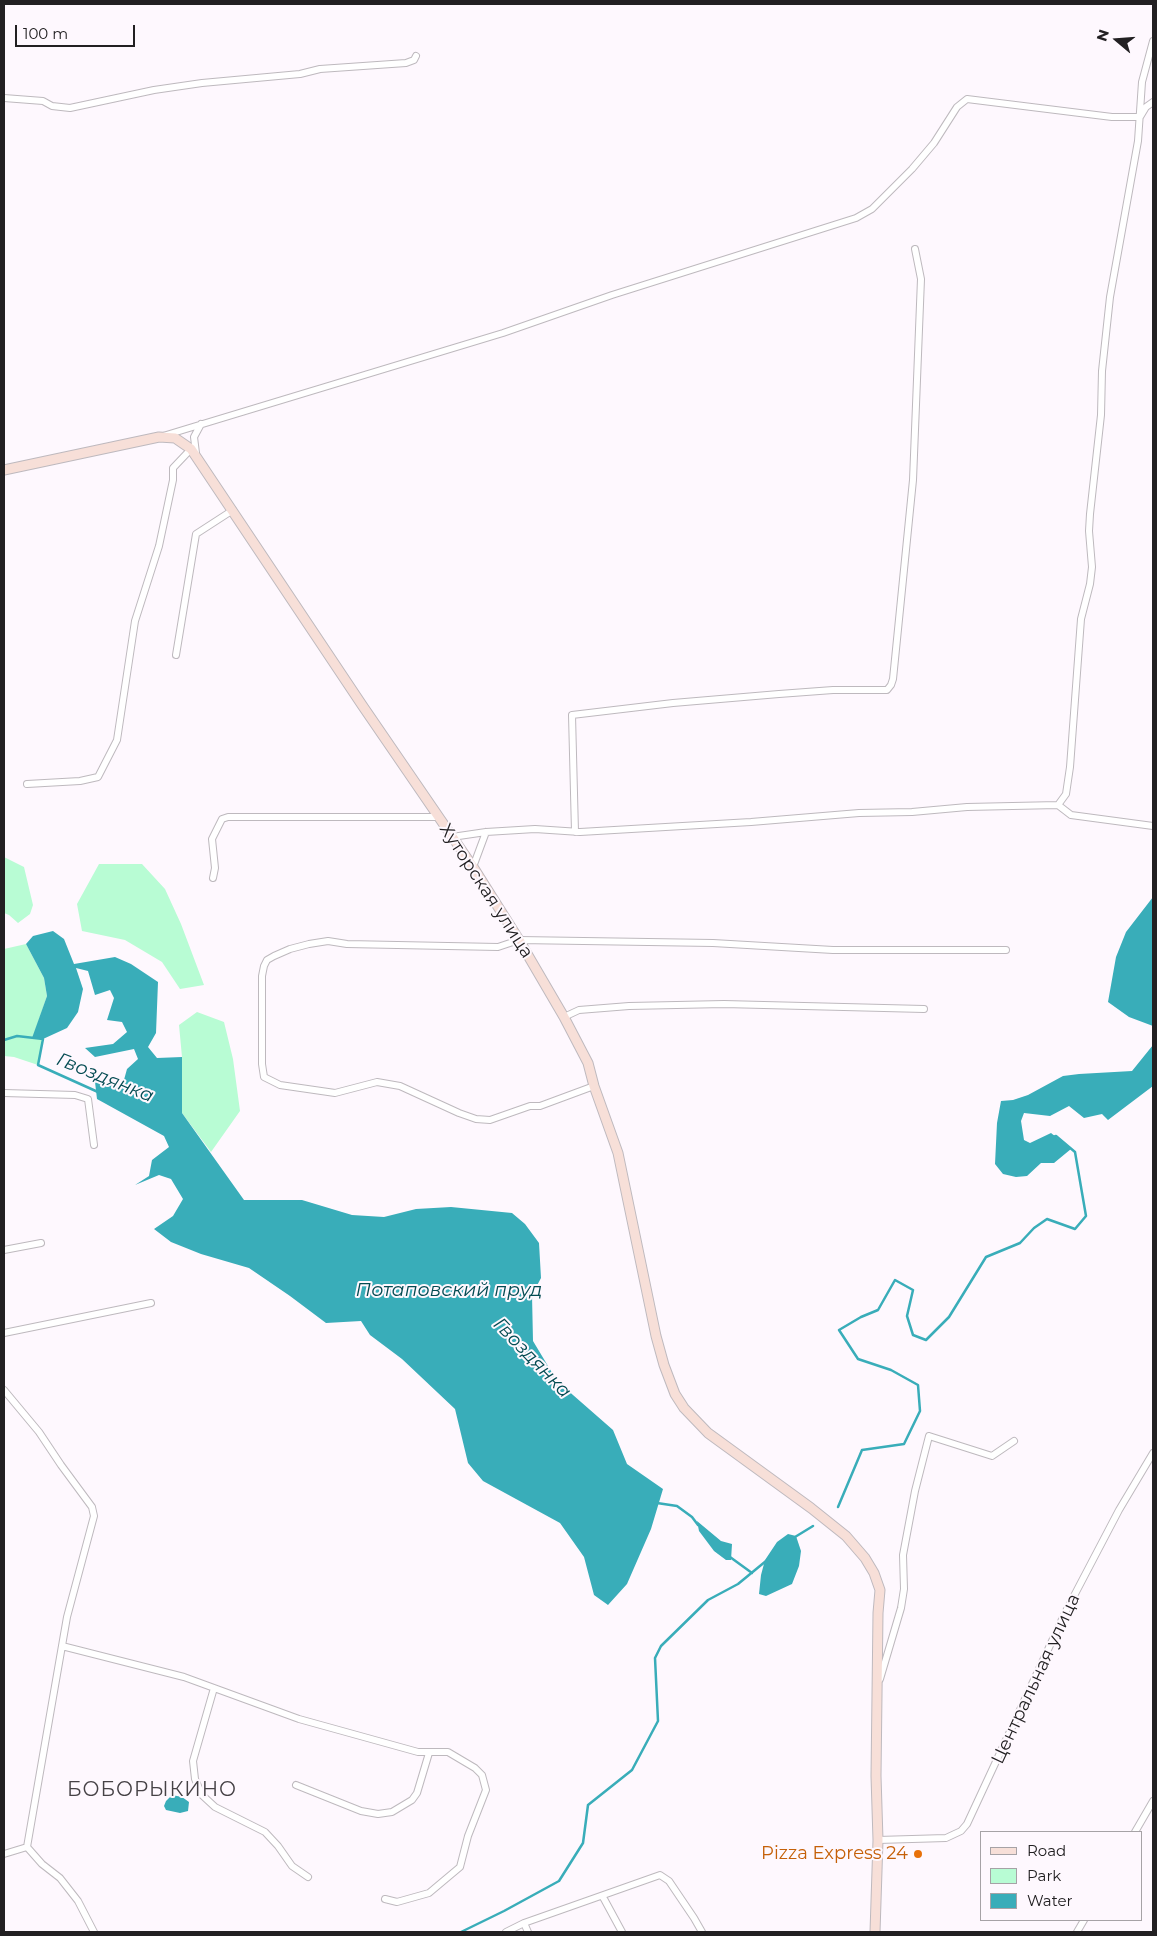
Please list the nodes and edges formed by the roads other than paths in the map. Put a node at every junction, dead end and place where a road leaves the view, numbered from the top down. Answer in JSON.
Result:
{"nodes":[{"id":1,"x":1153,"y":41,"type":"edge"},
{"id":2,"x":416,"y":56,"type":"dead end"},
{"id":3,"x":4,"y":98,"type":"edge"},
{"id":4,"x":1153,"y":102,"type":"edge"},
{"id":5,"x":1140,"y":117,"type":"junction"},
{"id":6,"x":915,"y":249,"type":"dead end"},
{"id":7,"x":201,"y":424,"type":"junction"},
{"id":8,"x":159,"y":437,"type":"junction"},
{"id":9,"x":194,"y":451,"type":"junction"},
{"id":10,"x":4,"y":470,"type":"edge"},
{"id":11,"x":233,"y":510,"type":"junction"},
{"id":12,"x":176,"y":655,"type":"dead end"},
{"id":13,"x":27,"y":784,"type":"dead end"},
{"id":14,"x":1058,"y":805,"type":"junction"},
{"id":15,"x":437,"y":817,"type":"junction"},
{"id":16,"x":1153,"y":826,"type":"edge"},
{"id":17,"x":486,"y":832,"type":"junction"},
{"id":18,"x":575,"y":832,"type":"junction"},
{"id":19,"x":452,"y":838,"type":"junction"},
{"id":20,"x":473,"y":867,"type":"junction"},
{"id":21,"x":213,"y":878,"type":"dead end"},
{"id":22,"x":519,"y":940,"type":"junction"},
{"id":23,"x":1006,"y":950,"type":"dead end"},
{"id":24,"x":924,"y":1009,"type":"dead end"},
{"id":25,"x":564,"y":1017,"type":"junction"},
{"id":26,"x":594,"y":1086,"type":"junction"},
{"id":27,"x":4,"y":1093,"type":"edge"},
{"id":28,"x":94,"y":1145,"type":"dead end"},
{"id":29,"x":40,"y":1243,"type":"dead end"},
{"id":30,"x":4,"y":1250,"type":"edge"},
{"id":31,"x":151,"y":1302,"type":"dead end"},
{"id":32,"x":4,"y":1333,"type":"edge"},
{"id":33,"x":4,"y":1390,"type":"edge"},
{"id":34,"x":1014,"y":1441,"type":"dead end"},
{"id":35,"x":1153,"y":1453,"type":"edge"},
{"id":36,"x":62,"y":1646,"type":"junction"},
{"id":37,"x":878,"y":1685,"type":"junction"},
{"id":38,"x":214,"y":1688,"type":"junction"},
{"id":39,"x":429,"y":1753,"type":"junction"},
{"id":40,"x":296,"y":1784,"type":"dead end"},
{"id":41,"x":1153,"y":1801,"type":"edge"},
{"id":42,"x":1136,"y":1831,"type":"edge"},
{"id":43,"x":878,"y":1840,"type":"junction"},
{"id":44,"x":27,"y":1847,"type":"junction"},
{"id":45,"x":4,"y":1854,"type":"edge"},
{"id":46,"x":308,"y":1877,"type":"dead end"},
{"id":47,"x":603,"y":1896,"type":"junction"},
{"id":48,"x":385,"y":1899,"type":"dead end"},
{"id":49,"x":1083,"y":1921,"type":"edge"},
{"id":50,"x":524,"y":1923,"type":"junction"},
{"id":51,"x":94,"y":1932,"type":"edge"},
{"id":52,"x":506,"y":1932,"type":"edge"},
{"id":53,"x":528,"y":1932,"type":"edge"},
{"id":54,"x":622,"y":1932,"type":"edge"},
{"id":55,"x":702,"y":1932,"type":"edge"},
{"id":56,"x":875,"y":1932,"type":"edge"},
{"id":57,"x":1077,"y":1932,"type":"edge"}],
"edges":[{"from":1,"to":5,"type":"street"},
{"from":2,"to":3,"type":"street"},
{"from":4,"to":5,"type":"street"},
{"from":5,"to":7,"type":"street"},
{"from":5,"to":14,"type":"street"},
{"from":6,"to":18,"type":"street"},
{"from":7,"to":8,"type":"street"},
{"from":7,"to":9,"type":"street"},
{"from":8,"to":9,"type":"main road"},
{"from":8,"to":10,"type":"main road"},
{"from":9,"to":11,"type":"main road","name":"Хуторская улица"},
{"from":9,"to":13,"type":"street"},
{"from":11,"to":12,"type":"street"},
{"from":11,"to":15,"type":"main road","name":"Хуторская улица"},
{"from":14,"to":16,"type":"street"},
{"from":14,"to":18,"type":"street"},
{"from":15,"to":19,"type":"main road","name":"Хуторская улица"},
{"from":15,"to":21,"type":"street"},
{"from":17,"to":18,"type":"street"},
{"from":17,"to":19,"type":"street"},
{"from":17,"to":20,"type":"street"},
{"from":19,"to":20,"type":"main road","name":"Хуторская улица"},
{"from":20,"to":22,"type":"main road","name":"Хуторская улица"},
{"from":22,"to":23,"type":"street"},
{"from":22,"to":25,"type":"main road","name":"Хуторская улица"},
{"from":22,"to":26,"type":"street"},
{"from":24,"to":25,"type":"street"},
{"from":25,"to":26,"type":"main road","name":"Хуторская улица"},
{"from":26,"to":37,"type":"main road","name":"Хуторская улица"},
{"from":27,"to":28,"type":"street"},
{"from":29,"to":30,"type":"street"},
{"from":31,"to":32,"type":"street"},
{"from":33,"to":36,"type":"street"},
{"from":34,"to":37,"type":"street"},
{"from":35,"to":43,"type":"street","name":"Центральная улица"},
{"from":36,"to":38,"type":"street"},
{"from":36,"to":44,"type":"street"},
{"from":37,"to":43,"type":"main road","name":"Хуторская улица"},
{"from":38,"to":39,"type":"street"},
{"from":38,"to":46,"type":"street"},
{"from":39,"to":40,"type":"street"},
{"from":39,"to":48,"type":"street"},
{"from":41,"to":42,"type":"street"},
{"from":43,"to":56,"type":"main road","name":"Хуторская улица"},
{"from":44,"to":45,"type":"street"},
{"from":44,"to":51,"type":"street"},
{"from":47,"to":50,"type":"street"},
{"from":47,"to":54,"type":"street"},
{"from":47,"to":55,"type":"street"},
{"from":49,"to":57,"type":"street"},
{"from":50,"to":52,"type":"street"},
{"from":50,"to":53,"type":"street"}]}
